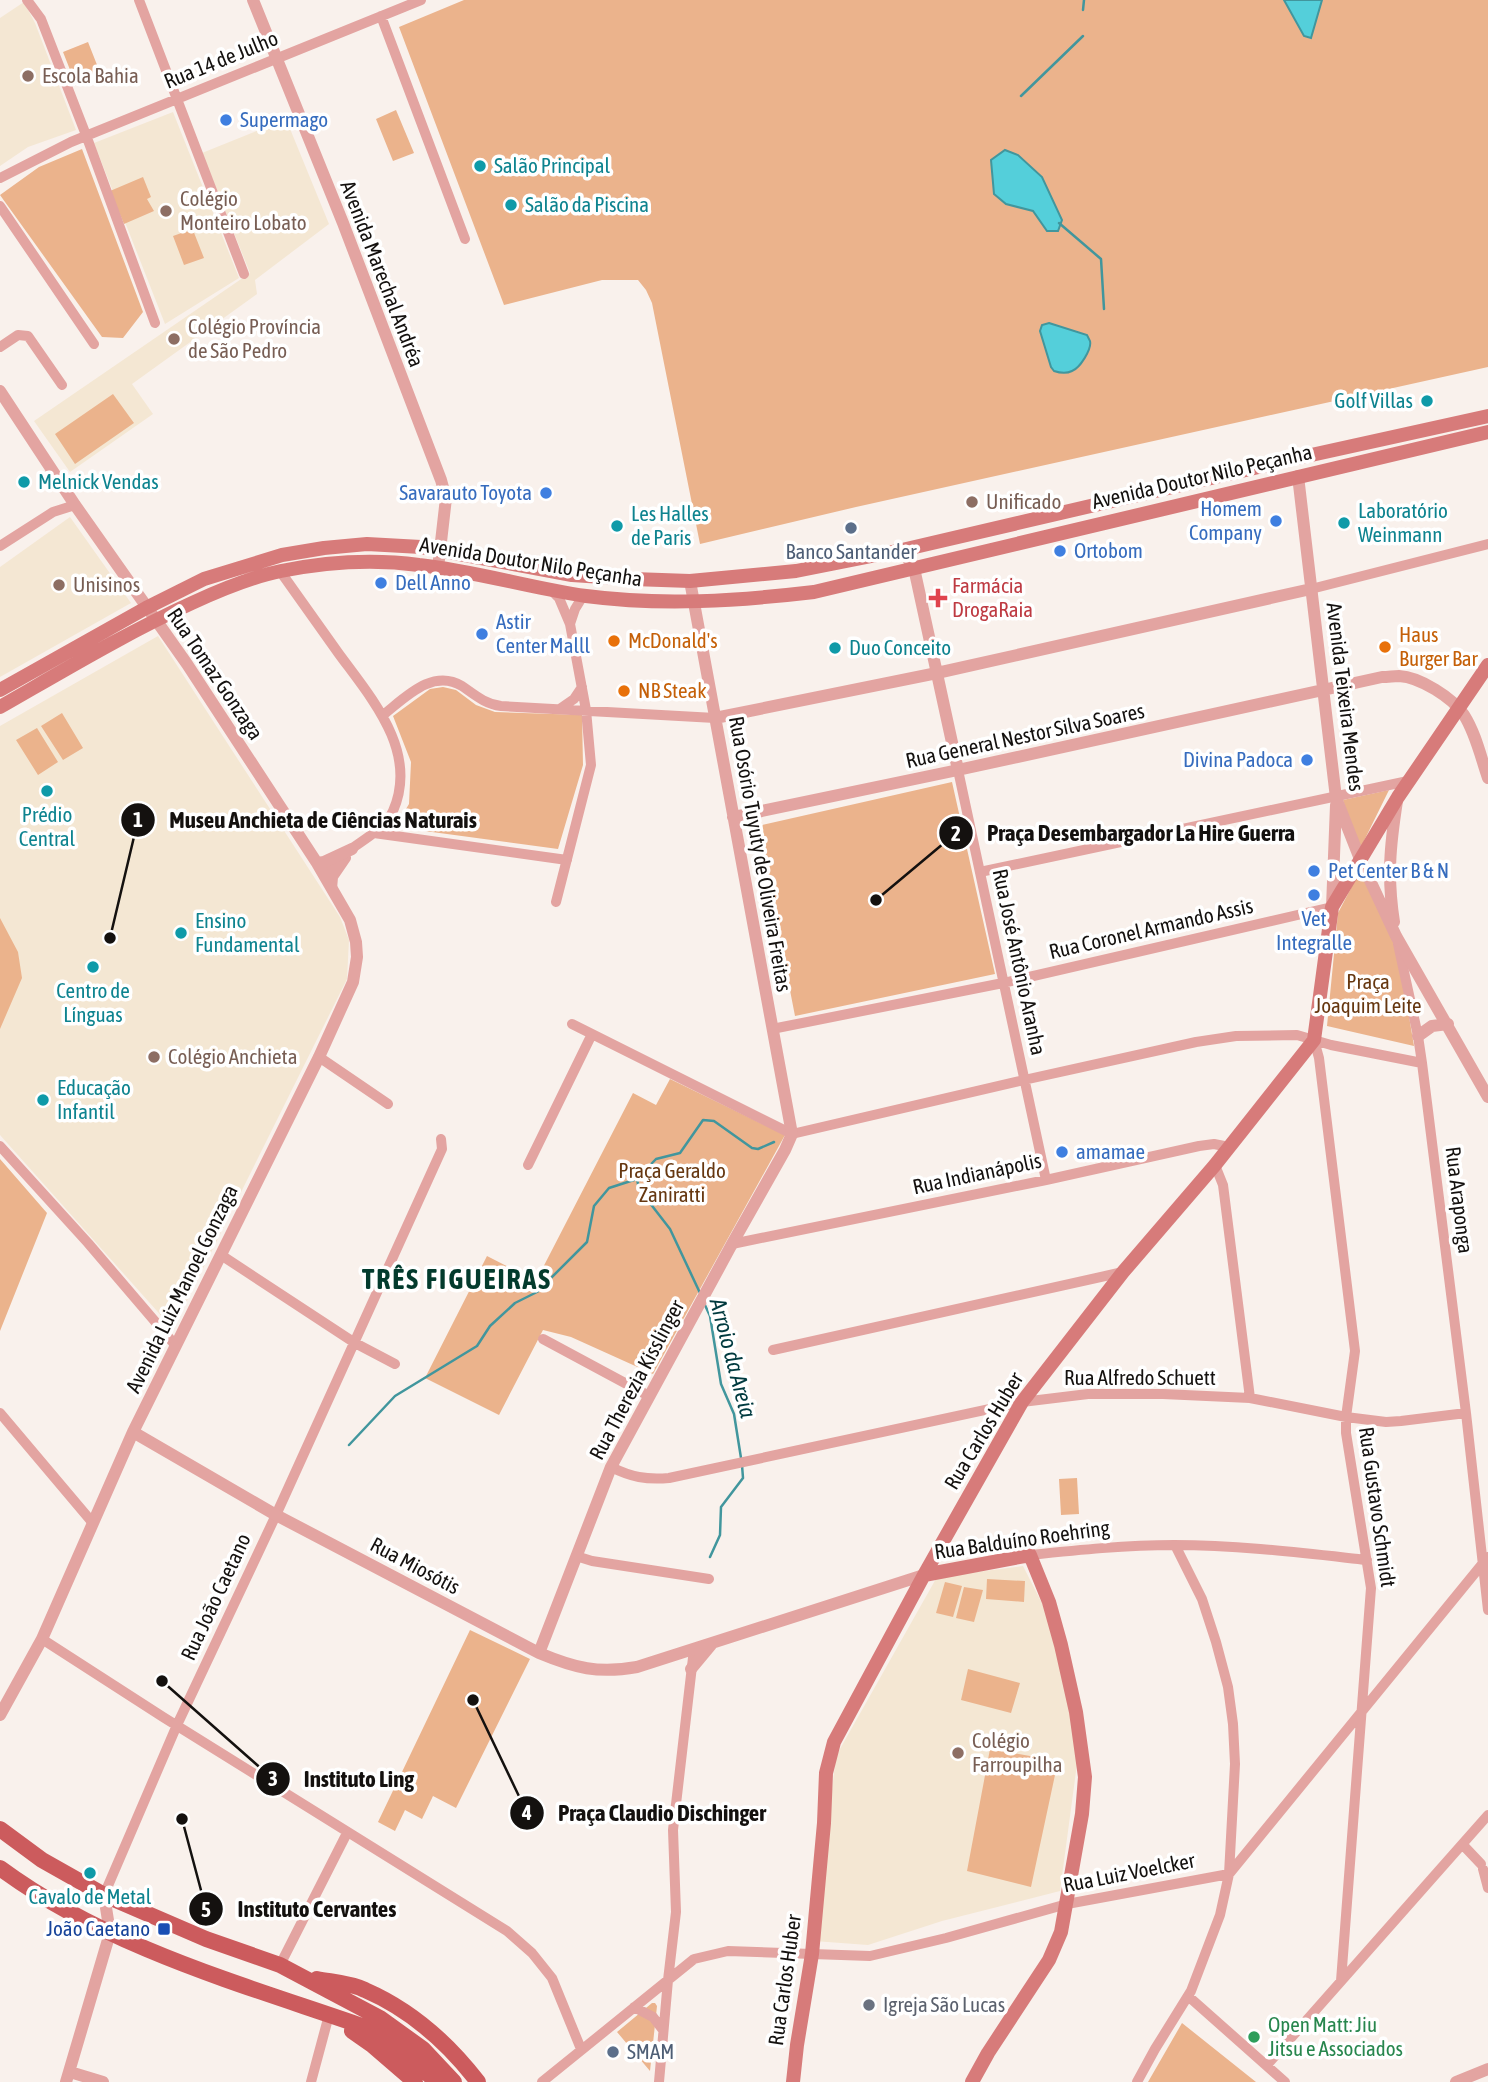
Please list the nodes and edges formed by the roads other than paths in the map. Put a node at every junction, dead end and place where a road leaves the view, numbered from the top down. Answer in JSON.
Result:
{"nodes":[{"id":1,"x":27,"y":0,"type":"edge"},
{"id":2,"x":139,"y":0,"type":"edge"},
{"id":3,"x":253,"y":0,"type":"edge"},
{"id":4,"x":421,"y":0,"type":"edge"},
{"id":5,"x":381,"y":16,"type":"junction"},
{"id":6,"x":276,"y":58,"type":"junction"},
{"id":7,"x":176,"y":99,"type":"junction"},
{"id":8,"x":86,"y":135,"type":"junction"},
{"id":9,"x":0,"y":178,"type":"edge"},
{"id":10,"x":0,"y":206,"type":"edge"},
{"id":11,"x":466,"y":239,"type":"dead end"},
{"id":12,"x":244,"y":274,"type":"dead end"},
{"id":13,"x":155,"y":323,"type":"dead end"},
{"id":14,"x":94,"y":344,"type":"dead end"},
{"id":15,"x":0,"y":347,"type":"edge"},
{"id":16,"x":62,"y":385,"type":"dead end"},
{"id":17,"x":0,"y":391,"type":"edge"},
{"id":18,"x":1488,"y":416,"type":"edge"},
{"id":19,"x":1488,"y":432,"type":"edge"},
{"id":20,"x":1319,"y":454,"type":"junction"},
{"id":21,"x":1298,"y":476,"type":"junction"},
{"id":22,"x":75,"y":505,"type":"junction"},
{"id":23,"x":1488,"y":544,"type":"edge"},
{"id":24,"x":0,"y":546,"type":"edge"},
{"id":25,"x":440,"y":550,"type":"junction"},
{"id":26,"x":902,"y":550,"type":"junction"},
{"id":27,"x":438,"y":568,"type":"junction"},
{"id":28,"x":914,"y":568,"type":"junction"},
{"id":29,"x":280,"y":571,"type":"junction"},
{"id":30,"x":690,"y":581,"type":"junction"},
{"id":31,"x":550,"y":589,"type":"junction"},
{"id":32,"x":1311,"y":589,"type":"junction"},
{"id":33,"x":583,"y":596,"type":"junction"},
{"id":34,"x":693,"y":602,"type":"junction"},
{"id":35,"x":146,"y":607,"type":"junction"},
{"id":36,"x":155,"y":620,"type":"junction"},
{"id":37,"x":570,"y":624,"type":"junction"},
{"id":38,"x":1488,"y":665,"type":"edge"},
{"id":39,"x":937,"y":673,"type":"junction"},
{"id":40,"x":582,"y":687,"type":"junction"},
{"id":41,"x":0,"y":690,"type":"edge"},
{"id":42,"x":1324,"y":691,"type":"junction"},
{"id":43,"x":0,"y":707,"type":"edge"},
{"id":44,"x":1458,"y":707,"type":"junction"},
{"id":45,"x":559,"y":709,"type":"junction"},
{"id":46,"x":586,"y":710,"type":"junction"},
{"id":47,"x":383,"y":715,"type":"junction"},
{"id":48,"x":715,"y":718,"type":"junction"},
{"id":49,"x":958,"y":770,"type":"junction"},
{"id":50,"x":1488,"y":778,"type":"edge"},
{"id":51,"x":1408,"y":781,"type":"junction"},
{"id":52,"x":1398,"y":797,"type":"junction"},
{"id":53,"x":1336,"y":798,"type":"junction"},
{"id":54,"x":733,"y":817,"type":"junction"},
{"id":55,"x":374,"y":833,"type":"junction"},
{"id":56,"x":352,"y":849,"type":"junction"},
{"id":57,"x":1360,"y":859,"type":"junction"},
{"id":58,"x":567,"y":860,"type":"junction"},
{"id":59,"x":317,"y":863,"type":"junction"},
{"id":60,"x":980,"y":872,"type":"junction"},
{"id":61,"x":325,"y":877,"type":"junction"},
{"id":62,"x":332,"y":889,"type":"junction"},
{"id":63,"x":556,"y":902,"type":"dead end"},
{"id":64,"x":1332,"y":908,"type":"junction"},
{"id":65,"x":1396,"y":936,"type":"junction"},
{"id":66,"x":1003,"y":983,"type":"junction"},
{"id":67,"x":572,"y":1024,"type":"dead end"},
{"id":68,"x":1448,"y":1024,"type":"junction"},
{"id":69,"x":772,"y":1029,"type":"junction"},
{"id":70,"x":592,"y":1034,"type":"junction"},
{"id":71,"x":1418,"y":1036,"type":"junction"},
{"id":72,"x":1314,"y":1040,"type":"junction"},
{"id":73,"x":319,"y":1056,"type":"junction"},
{"id":74,"x":1422,"y":1063,"type":"junction"},
{"id":75,"x":1484,"y":1078,"type":"edge"},
{"id":76,"x":1024,"y":1080,"type":"junction"},
{"id":77,"x":1488,"y":1097,"type":"edge"},
{"id":78,"x":388,"y":1104,"type":"dead end"},
{"id":79,"x":792,"y":1134,"type":"junction"},
{"id":80,"x":441,"y":1139,"type":"dead end"},
{"id":81,"x":0,"y":1146,"type":"edge"},
{"id":82,"x":1229,"y":1147,"type":"junction"},
{"id":83,"x":528,"y":1165,"type":"dead end"},
{"id":84,"x":1215,"y":1165,"type":"junction"},
{"id":85,"x":1046,"y":1180,"type":"junction"},
{"id":86,"x":732,"y":1244,"type":"junction"},
{"id":87,"x":221,"y":1255,"type":"junction"},
{"id":88,"x":1124,"y":1272,"type":"junction"},
{"id":89,"x":543,"y":1339,"type":"dead end"},
{"id":90,"x":355,"y":1343,"type":"junction"},
{"id":91,"x":176,"y":1346,"type":"junction"},
{"id":92,"x":773,"y":1350,"type":"dead end"},
{"id":93,"x":395,"y":1364,"type":"dead end"},
{"id":94,"x":649,"y":1396,"type":"junction"},
{"id":95,"x":1250,"y":1398,"type":"junction"},
{"id":96,"x":1022,"y":1402,"type":"junction"},
{"id":97,"x":0,"y":1413,"type":"edge"},
{"id":98,"x":1466,"y":1413,"type":"junction"},
{"id":99,"x":1346,"y":1417,"type":"junction"},
{"id":100,"x":133,"y":1432,"type":"junction"},
{"id":101,"x":611,"y":1467,"type":"junction"},
{"id":102,"x":276,"y":1515,"type":"junction"},
{"id":103,"x":92,"y":1522,"type":"junction"},
{"id":104,"x":1175,"y":1545,"type":"junction"},
{"id":105,"x":1030,"y":1555,"type":"junction"},
{"id":106,"x":576,"y":1556,"type":"junction"},
{"id":107,"x":1367,"y":1560,"type":"junction"},
{"id":108,"x":1485,"y":1561,"type":"edge"},
{"id":109,"x":924,"y":1575,"type":"junction"},
{"id":110,"x":709,"y":1579,"type":"dead end"},
{"id":111,"x":1488,"y":1609,"type":"edge"},
{"id":112,"x":42,"y":1639,"type":"junction"},
{"id":113,"x":712,"y":1644,"type":"junction"},
{"id":114,"x":694,"y":1649,"type":"junction"},
{"id":115,"x":539,"y":1653,"type":"junction"},
{"id":116,"x":691,"y":1669,"type":"junction"},
{"id":117,"x":1361,"y":1710,"type":"junction"},
{"id":118,"x":0,"y":1715,"type":"edge"},
{"id":119,"x":177,"y":1725,"type":"junction"},
{"id":120,"x":1488,"y":1815,"type":"edge"},
{"id":121,"x":0,"y":1829,"type":"edge"},
{"id":122,"x":347,"y":1833,"type":"junction"},
{"id":123,"x":1463,"y":1845,"type":"junction"},
{"id":124,"x":0,"y":1868,"type":"edge"},
{"id":125,"x":1229,"y":1874,"type":"junction"},
{"id":126,"x":1488,"y":1888,"type":"edge"},
{"id":127,"x":104,"y":1895,"type":"junction"},
{"id":128,"x":1067,"y":1904,"type":"junction"},
{"id":129,"x":110,"y":1933,"type":"junction"},
{"id":130,"x":812,"y":1954,"type":"junction"},
{"id":131,"x":280,"y":1965,"type":"junction"},
{"id":132,"x":301,"y":1976,"type":"junction"},
{"id":133,"x":668,"y":1980,"type":"junction"},
{"id":134,"x":1341,"y":1981,"type":"junction"},
{"id":135,"x":648,"y":1996,"type":"junction"},
{"id":136,"x":1188,"y":1996,"type":"junction"},
{"id":137,"x":666,"y":2005,"type":"junction"},
{"id":138,"x":634,"y":2007,"type":"junction"},
{"id":139,"x":329,"y":2015,"type":"junction"},
{"id":140,"x":663,"y":2030,"type":"junction"},
{"id":141,"x":581,"y":2049,"type":"junction"},
{"id":142,"x":1267,"y":2065,"type":"junction"},
{"id":143,"x":1488,"y":2069,"type":"edge"},
{"id":144,"x":68,"y":2077,"type":"edge"},
{"id":145,"x":103,"y":2082,"type":"edge"},
{"id":146,"x":312,"y":2082,"type":"edge"},
{"id":147,"x":415,"y":2082,"type":"edge"},
{"id":148,"x":436,"y":2082,"type":"edge"},
{"id":149,"x":454,"y":2082,"type":"edge"},
{"id":150,"x":478,"y":2082,"type":"edge"},
{"id":151,"x":542,"y":2082,"type":"edge"},
{"id":152,"x":659,"y":2082,"type":"edge"},
{"id":153,"x":793,"y":2082,"type":"edge"},
{"id":154,"x":972,"y":2082,"type":"edge"},
{"id":155,"x":1137,"y":2082,"type":"edge"},
{"id":156,"x":1285,"y":2082,"type":"edge"},
{"id":157,"x":1456,"y":2082,"type":"edge"}],
"edges":[{"from":1,"to":8,"type":"street"},
{"from":2,"to":7,"type":"street"},
{"from":3,"to":6,"type":"street","name":"Avenida Marechal Andréa"},
{"from":4,"to":5,"type":"street","name":"Rua 14 de Julho"},
{"from":5,"to":6,"type":"street","name":"Rua 14 de Julho"},
{"from":5,"to":11,"type":"street"},
{"from":6,"to":7,"type":"street","name":"Rua 14 de Julho"},
{"from":6,"to":25,"type":"street","name":"Avenida Marechal Andréa"},
{"from":7,"to":8,"type":"street","name":"Rua 14 de Julho"},
{"from":7,"to":12,"type":"street"},
{"from":8,"to":9,"type":"street","name":"Rua 14 de Julho"},
{"from":8,"to":13,"type":"street"},
{"from":10,"to":14,"type":"street"},
{"from":15,"to":16,"type":"street"},
{"from":17,"to":22,"type":"street","name":"Rua Tomaz Gonzaga"},
{"from":18,"to":20,"type":"main road","name":"Avenida Doutor Nilo Peçanha"},
{"from":19,"to":21,"type":"main road","name":"Avenida Doutor Nilo Peçanha"},
{"from":20,"to":21,"type":"main road"},
{"from":20,"to":26,"type":"main road","name":"Avenida Doutor Nilo Peçanha"},
{"from":21,"to":28,"type":"main road","name":"Avenida Doutor Nilo Peçanha"},
{"from":21,"to":32,"type":"street","name":"Avenida Teixeira Mendes"},
{"from":22,"to":24,"type":"street"},
{"from":22,"to":35,"type":"street","name":"Rua Tomaz Gonzaga"},
{"from":23,"to":32,"type":"street"},
{"from":25,"to":27,"type":"street","name":"Avenida Marechal Andréa"},
{"from":25,"to":30,"type":"main road","name":"Avenida Doutor Nilo Peçanha"},
{"from":25,"to":35,"type":"main road","name":"Avenida Doutor Nilo Peçanha"},
{"from":26,"to":28,"type":"street","name":"Rua José Antônio Aranha"},
{"from":26,"to":30,"type":"main road","name":"Avenida Doutor Nilo Peçanha"},
{"from":27,"to":29,"type":"main road","name":"Avenida Doutor Nilo Peçanha"},
{"from":27,"to":31,"type":"main road","name":"Avenida Doutor Nilo Peçanha"},
{"from":28,"to":34,"type":"main road","name":"Avenida Doutor Nilo Peçanha"},
{"from":28,"to":39,"type":"street","name":"Rua José Antônio Aranha"},
{"from":29,"to":36,"type":"main road","name":"Avenida Doutor Nilo Peçanha"},
{"from":29,"to":47,"type":"street"},
{"from":30,"to":34,"type":"street","name":"Rua Osório Tuyuty de Oliveira Freitas"},
{"from":31,"to":33,"type":"main road","name":"Avenida Doutor Nilo Peçanha"},
{"from":31,"to":37,"type":"street"},
{"from":32,"to":39,"type":"street"},
{"from":32,"to":42,"type":"street","name":"Avenida Teixeira Mendes"},
{"from":33,"to":34,"type":"main road","name":"Avenida Doutor Nilo Peçanha"},
{"from":33,"to":37,"type":"street"},
{"from":34,"to":48,"type":"street","name":"Rua Osório Tuyuty de Oliveira Freitas"},
{"from":35,"to":36,"type":"street","name":"Rua Tomaz Gonzaga"},
{"from":35,"to":41,"type":"main road","name":"Avenida Doutor Nilo Peçanha"},
{"from":36,"to":43,"type":"main road","name":"Avenida Doutor Nilo Peçanha"},
{"from":36,"to":59,"type":"street","name":"Rua Tomaz Gonzaga"},
{"from":37,"to":40,"type":"street"},
{"from":38,"to":44,"type":"main road"},
{"from":39,"to":48,"type":"street"},
{"from":39,"to":49,"type":"street","name":"Rua José Antônio Aranha"},
{"from":40,"to":45,"type":"street"},
{"from":40,"to":46,"type":"street"},
{"from":42,"to":44,"type":"street","name":"Rua General Nestor Silva Soares"},
{"from":42,"to":49,"type":"street","name":"Rua General Nestor Silva Soares"},
{"from":42,"to":53,"type":"street","name":"Avenida Teixeira Mendes"},
{"from":44,"to":50,"type":"street"},
{"from":44,"to":51,"type":"main road"},
{"from":45,"to":46,"type":"street"},
{"from":45,"to":47,"type":"street"},
{"from":46,"to":48,"type":"street"},
{"from":46,"to":58,"type":"street"},
{"from":47,"to":55,"type":"street"},
{"from":48,"to":54,"type":"street","name":"Rua Osório Tuyuty de Oliveira Freitas"},
{"from":49,"to":54,"type":"street","name":"Rua General Nestor Silva Soares"},
{"from":49,"to":60,"type":"street","name":"Rua José Antônio Aranha"},
{"from":51,"to":52,"type":"main road"},
{"from":51,"to":53,"type":"street"},
{"from":52,"to":57,"type":"main road"},
{"from":52,"to":65,"type":"street","name":"Rua Araponga"},
{"from":53,"to":57,"type":"street","name":"Avenida Teixeira Mendes"},
{"from":53,"to":60,"type":"street"},
{"from":53,"to":64,"type":"street"},
{"from":54,"to":69,"type":"street","name":"Rua Osório Tuyuty de Oliveira Freitas"},
{"from":55,"to":56,"type":"street"},
{"from":55,"to":58,"type":"street"},
{"from":56,"to":59,"type":"street"},
{"from":56,"to":61,"type":"street"},
{"from":56,"to":62,"type":"street"},
{"from":57,"to":64,"type":"main road"},
{"from":57,"to":65,"type":"street","name":"Avenida Teixeira Mendes"},
{"from":58,"to":63,"type":"street"},
{"from":59,"to":61,"type":"street","name":"Rua Tomaz Gonzaga"},
{"from":60,"to":66,"type":"street","name":"Rua José Antônio Aranha"},
{"from":61,"to":62,"type":"street","name":"Avenida Luiz Manoel Gonzaga"},
{"from":62,"to":73,"type":"street","name":"Avenida Luiz Manoel Gonzaga"},
{"from":64,"to":66,"type":"street","name":"Rua Coronel Armando Assis"},
{"from":64,"to":72,"type":"main road"},
{"from":65,"to":68,"type":"street","name":"Avenida Teixeira Mendes"},
{"from":65,"to":71,"type":"street","name":"Rua Araponga"},
{"from":66,"to":69,"type":"street","name":"Rua Coronel Armando Assis"},
{"from":66,"to":76,"type":"street","name":"Rua José Antônio Aranha"},
{"from":67,"to":70,"type":"street"},
{"from":68,"to":71,"type":"street"},
{"from":68,"to":75,"type":"street","name":"Avenida Teixeira Mendes"},
{"from":69,"to":79,"type":"street","name":"Rua Osório Tuyuty de Oliveira Freitas"},
{"from":70,"to":79,"type":"street"},
{"from":70,"to":83,"type":"street"},
{"from":71,"to":74,"type":"street","name":"Rua Araponga"},
{"from":72,"to":74,"type":"street"},
{"from":72,"to":76,"type":"street"},
{"from":72,"to":82,"type":"main road","name":"Rua Carlos Huber"},
{"from":72,"to":99,"type":"street","name":"Rua Gustavo Schmidt"},
{"from":73,"to":78,"type":"street"},
{"from":73,"to":87,"type":"street","name":"Avenida Luiz Manoel Gonzaga"},
{"from":74,"to":98,"type":"street","name":"Rua Araponga"},
{"from":75,"to":77,"type":"street","name":"Avenida Teixeira Mendes"},
{"from":76,"to":79,"type":"street"},
{"from":76,"to":85,"type":"street","name":"Rua José Antônio Aranha"},
{"from":79,"to":86,"type":"street","name":"Rua Therezia Kisslinger"},
{"from":80,"to":90,"type":"street","name":"Rua João Caetano"},
{"from":81,"to":91,"type":"street"},
{"from":82,"to":84,"type":"main road","name":"Rua Carlos Huber"},
{"from":82,"to":85,"type":"street","name":"Rua Indianápolis"},
{"from":84,"to":88,"type":"main road","name":"Rua Carlos Huber"},
{"from":84,"to":95,"type":"street"},
{"from":85,"to":86,"type":"street","name":"Rua Indianápolis"},
{"from":86,"to":94,"type":"street","name":"Rua Therezia Kisslinger"},
{"from":87,"to":90,"type":"street"},
{"from":87,"to":91,"type":"street","name":"Avenida Luiz Manoel Gonzaga"},
{"from":88,"to":92,"type":"street"},
{"from":88,"to":96,"type":"main road","name":"Rua Carlos Huber"},
{"from":89,"to":94,"type":"street"},
{"from":90,"to":93,"type":"street"},
{"from":90,"to":102,"type":"street","name":"Rua João Caetano"},
{"from":91,"to":100,"type":"street","name":"Avenida Luiz Manoel Gonzaga"},
{"from":94,"to":101,"type":"street","name":"Rua Therezia Kisslinger"},
{"from":95,"to":96,"type":"street","name":"Rua Alfredo Schuett"},
{"from":95,"to":99,"type":"street","name":"Rua Alfredo Schuett"},
{"from":96,"to":101,"type":"street","name":"Rua Alfredo Schuett"},
{"from":96,"to":109,"type":"main road","name":"Rua Carlos Huber"},
{"from":97,"to":103,"type":"street"},
{"from":98,"to":99,"type":"street","name":"Rua Alfredo Schuett"},
{"from":98,"to":108,"type":"street","name":"Rua Araponga"},
{"from":99,"to":107,"type":"street","name":"Rua Gustavo Schmidt"},
{"from":100,"to":102,"type":"street","name":"Rua Miosótis"},
{"from":100,"to":103,"type":"street","name":"Avenida Luiz Manoel Gonzaga"},
{"from":101,"to":106,"type":"street","name":"Rua Therezia Kisslinger"},
{"from":102,"to":115,"type":"street","name":"Rua Miosótis"},
{"from":102,"to":119,"type":"street","name":"Rua João Caetano"},
{"from":103,"to":112,"type":"street","name":"Avenida Luiz Manoel Gonzaga"},
{"from":104,"to":105,"type":"street","name":"Rua Balduíno Roehring"},
{"from":104,"to":107,"type":"street","name":"Rua Balduíno Roehring"},
{"from":104,"to":125,"type":"street"},
{"from":105,"to":109,"type":"main road","name":"Rua Balduíno Roehring"},
{"from":105,"to":128,"type":"main road"},
{"from":106,"to":110,"type":"street"},
{"from":106,"to":115,"type":"street","name":"Rua Therezia Kisslinger"},
{"from":107,"to":117,"type":"street","name":"Rua Gustavo Schmidt"},
{"from":108,"to":111,"type":"street","name":"Rua Araponga"},
{"from":108,"to":117,"type":"street"},
{"from":109,"to":113,"type":"street","name":"Rua Balduíno Roehring"},
{"from":109,"to":130,"type":"main road","name":"Rua Carlos Huber"},
{"from":112,"to":118,"type":"street","name":"Avenida Luiz Manoel Gonzaga"},
{"from":112,"to":119,"type":"street"},
{"from":113,"to":114,"type":"street","name":"Rua Balduíno Roehring"},
{"from":113,"to":116,"type":"street"},
{"from":114,"to":115,"type":"street","name":"Rua Miosótis"},
{"from":114,"to":116,"type":"street"},
{"from":116,"to":133,"type":"street"},
{"from":117,"to":125,"type":"street"},
{"from":117,"to":134,"type":"street","name":"Rua Gustavo Schmidt"},
{"from":119,"to":122,"type":"street"},
{"from":119,"to":127,"type":"street","name":"Rua João Caetano"},
{"from":120,"to":123,"type":"street"},
{"from":121,"to":127,"type":"main road"},
{"from":122,"to":131,"type":"street"},
{"from":122,"to":141,"type":"street"},
{"from":123,"to":126,"type":"street"},
{"from":123,"to":134,"type":"street"},
{"from":124,"to":129,"type":"main road"},
{"from":125,"to":128,"type":"street","name":"Rua Luiz Voelcker"},
{"from":125,"to":136,"type":"street"},
{"from":127,"to":129,"type":"street"},
{"from":127,"to":131,"type":"main road"},
{"from":128,"to":130,"type":"street","name":"Rua Luiz Voelcker"},
{"from":128,"to":154,"type":"main road"},
{"from":129,"to":139,"type":"main road"},
{"from":129,"to":144,"type":"street"},
{"from":130,"to":133,"type":"street","name":"Rua Luiz Voelcker"},
{"from":130,"to":153,"type":"main road","name":"Rua Carlos Huber"},
{"from":131,"to":132,"type":"main road"},
{"from":132,"to":149,"type":"main road"},
{"from":132,"to":150,"type":"main road"},
{"from":133,"to":135,"type":"street","name":"Rua Luiz Voelcker"},
{"from":133,"to":137,"type":"street"},
{"from":134,"to":142,"type":"street"},
{"from":135,"to":137,"type":"street"},
{"from":135,"to":138,"type":"street","name":"Rua Luiz Voelcker"},
{"from":136,"to":142,"type":"street"},
{"from":136,"to":155,"type":"street"},
{"from":137,"to":140,"type":"street"},
{"from":138,"to":140,"type":"street"},
{"from":138,"to":141,"type":"street","name":"Rua Luiz Voelcker"},
{"from":139,"to":146,"type":"street"},
{"from":139,"to":147,"type":"main road"},
{"from":139,"to":148,"type":"main road"},
{"from":140,"to":152,"type":"street"},
{"from":141,"to":151,"type":"street","name":"Rua Luiz Voelcker"},
{"from":142,"to":156,"type":"street"},
{"from":143,"to":157,"type":"street"},
{"from":144,"to":145,"type":"street"}]}
